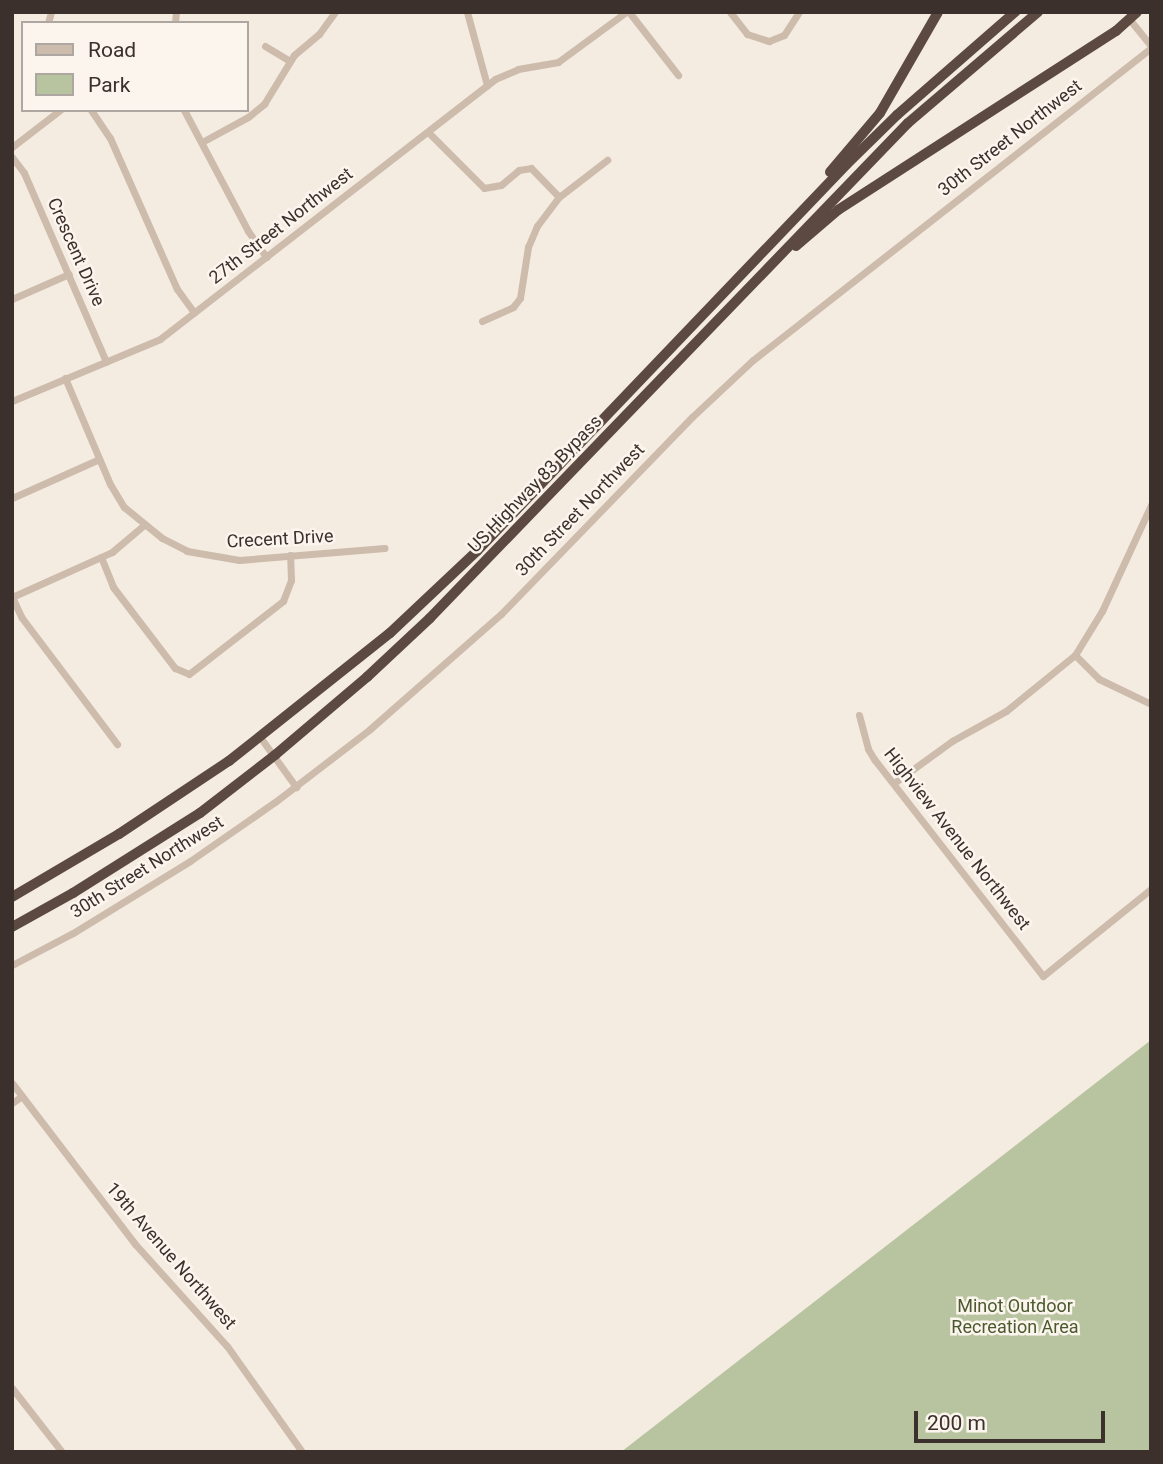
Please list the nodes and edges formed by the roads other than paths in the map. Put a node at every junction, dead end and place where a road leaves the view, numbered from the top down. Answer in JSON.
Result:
{"nodes":[{"id":1,"x":335,"y":12,"type":"edge"},
{"id":2,"x":467,"y":12,"type":"edge"},
{"id":3,"x":628,"y":12,"type":"edge"},
{"id":4,"x":730,"y":12,"type":"edge"},
{"id":5,"x":799,"y":12,"type":"edge"},
{"id":6,"x":938,"y":12,"type":"edge"},
{"id":7,"x":1014,"y":12,"type":"edge"},
{"id":8,"x":1038,"y":12,"type":"edge"},
{"id":9,"x":1133,"y":16,"type":"edge"},
{"id":10,"x":265,"y":46,"type":"dead end"},
{"id":11,"x":1151,"y":47,"type":"edge"},
{"id":12,"x":290,"y":61,"type":"junction"},
{"id":13,"x":678,"y":75,"type":"dead end"},
{"id":14,"x":487,"y":85,"type":"junction"},
{"id":15,"x":57,"y":112,"type":"edge"},
{"id":16,"x":92,"y":112,"type":"edge"},
{"id":17,"x":185,"y":112,"type":"edge"},
{"id":18,"x":428,"y":132,"type":"junction"},
{"id":19,"x":202,"y":142,"type":"junction"},
{"id":20,"x":12,"y":147,"type":"edge"},
{"id":21,"x":12,"y":157,"type":"edge"},
{"id":22,"x":607,"y":160,"type":"dead end"},
{"id":23,"x":559,"y":197,"type":"junction"},
{"id":24,"x":763,"y":251,"type":"junction"},
{"id":25,"x":266,"y":257,"type":"junction"},
{"id":26,"x":69,"y":274,"type":"junction"},
{"id":27,"x":758,"y":276,"type":"junction"},
{"id":28,"x":12,"y":299,"type":"edge"},
{"id":29,"x":194,"y":313,"type":"junction"},
{"id":30,"x":482,"y":321,"type":"dead end"},
{"id":31,"x":106,"y":362,"type":"junction"},
{"id":32,"x":65,"y":378,"type":"junction"},
{"id":33,"x":12,"y":401,"type":"edge"},
{"id":34,"x":99,"y":459,"type":"junction"},
{"id":35,"x":12,"y":498,"type":"edge"},
{"id":36,"x":1151,"y":505,"type":"edge"},
{"id":37,"x":144,"y":525,"type":"junction"},
{"id":38,"x":385,"y":548,"type":"dead end"},
{"id":39,"x":290,"y":555,"type":"junction"},
{"id":40,"x":101,"y":557,"type":"junction"},
{"id":41,"x":12,"y":597,"type":"edge"},
{"id":42,"x":1075,"y":655,"type":"junction"},
{"id":43,"x":1151,"y":704,"type":"edge"},
{"id":44,"x":859,"y":715,"type":"dead end"},
{"id":45,"x":260,"y":737,"type":"junction"},
{"id":46,"x":117,"y":744,"type":"dead end"},
{"id":47,"x":275,"y":755,"type":"junction"},
{"id":48,"x":894,"y":783,"type":"junction"},
{"id":49,"x":296,"y":787,"type":"junction"},
{"id":50,"x":1151,"y":889,"type":"edge"},
{"id":51,"x":12,"y":897,"type":"edge"},
{"id":52,"x":12,"y":927,"type":"edge"},
{"id":53,"x":12,"y":965,"type":"edge"},
{"id":54,"x":12,"y":1083,"type":"edge"},
{"id":55,"x":22,"y":1096,"type":"junction"},
{"id":56,"x":12,"y":1103,"type":"edge"},
{"id":57,"x":12,"y":1388,"type":"edge"},
{"id":58,"x":62,"y":1452,"type":"edge"},
{"id":59,"x":302,"y":1452,"type":"edge"}],
"edges":[{"from":1,"to":12,"type":"street"},
{"from":2,"to":14,"type":"street"},
{"from":3,"to":13,"type":"street"},
{"from":3,"to":14,"type":"street","name":"27th Street Northwest"},
{"from":4,"to":5,"type":"street"},
{"from":6,"to":24,"type":"highway"},
{"from":7,"to":24,"type":"highway","name":"US Highway 83 Bypass"},
{"from":8,"to":27,"type":"highway","name":"US Highway 83 Bypass"},
{"from":9,"to":11,"type":"street"},
{"from":9,"to":27,"type":"highway"},
{"from":10,"to":12,"type":"street"},
{"from":11,"to":49,"type":"street","name":"30th Street Northwest"},
{"from":12,"to":19,"type":"street"},
{"from":14,"to":18,"type":"street","name":"27th Street Northwest"},
{"from":15,"to":20,"type":"street"},
{"from":16,"to":29,"type":"street"},
{"from":17,"to":19,"type":"street"},
{"from":18,"to":23,"type":"street"},
{"from":18,"to":25,"type":"street","name":"27th Street Northwest"},
{"from":19,"to":25,"type":"street"},
{"from":21,"to":26,"type":"street","name":"Crescent Drive"},
{"from":22,"to":23,"type":"street"},
{"from":23,"to":30,"type":"street"},
{"from":24,"to":45,"type":"highway","name":"US Highway 83 Bypass"},
{"from":25,"to":29,"type":"street","name":"27th Street Northwest"},
{"from":26,"to":28,"type":"street"},
{"from":26,"to":31,"type":"street","name":"Crescent Drive"},
{"from":27,"to":47,"type":"highway","name":"US Highway 83 Bypass"},
{"from":29,"to":31,"type":"street","name":"27th Street Northwest"},
{"from":31,"to":32,"type":"street","name":"27th Street Northwest"},
{"from":32,"to":33,"type":"street","name":"27th Street Northwest"},
{"from":32,"to":34,"type":"street","name":"Crecent Drive"},
{"from":34,"to":35,"type":"street"},
{"from":34,"to":37,"type":"street","name":"Crecent Drive"},
{"from":36,"to":42,"type":"street"},
{"from":37,"to":39,"type":"street","name":"Crecent Drive"},
{"from":37,"to":40,"type":"street"},
{"from":38,"to":39,"type":"street","name":"Crecent Drive"},
{"from":39,"to":40,"type":"street"},
{"from":40,"to":41,"type":"street"},
{"from":41,"to":46,"type":"street"},
{"from":42,"to":43,"type":"street"},
{"from":42,"to":48,"type":"street"},
{"from":44,"to":48,"type":"street","name":"Highview Avenue Northwest"},
{"from":45,"to":47,"type":"street"},
{"from":45,"to":51,"type":"highway","name":"US Highway 83 Bypass"},
{"from":47,"to":49,"type":"street"},
{"from":47,"to":52,"type":"highway","name":"US Highway 83 Bypass"},
{"from":48,"to":50,"type":"street","name":"Highview Avenue Northwest"},
{"from":49,"to":53,"type":"street","name":"30th Street Northwest"},
{"from":54,"to":55,"type":"street","name":"19th Avenue Northwest"},
{"from":55,"to":56,"type":"street"},
{"from":55,"to":59,"type":"street","name":"19th Avenue Northwest"},
{"from":57,"to":58,"type":"street"}]}
